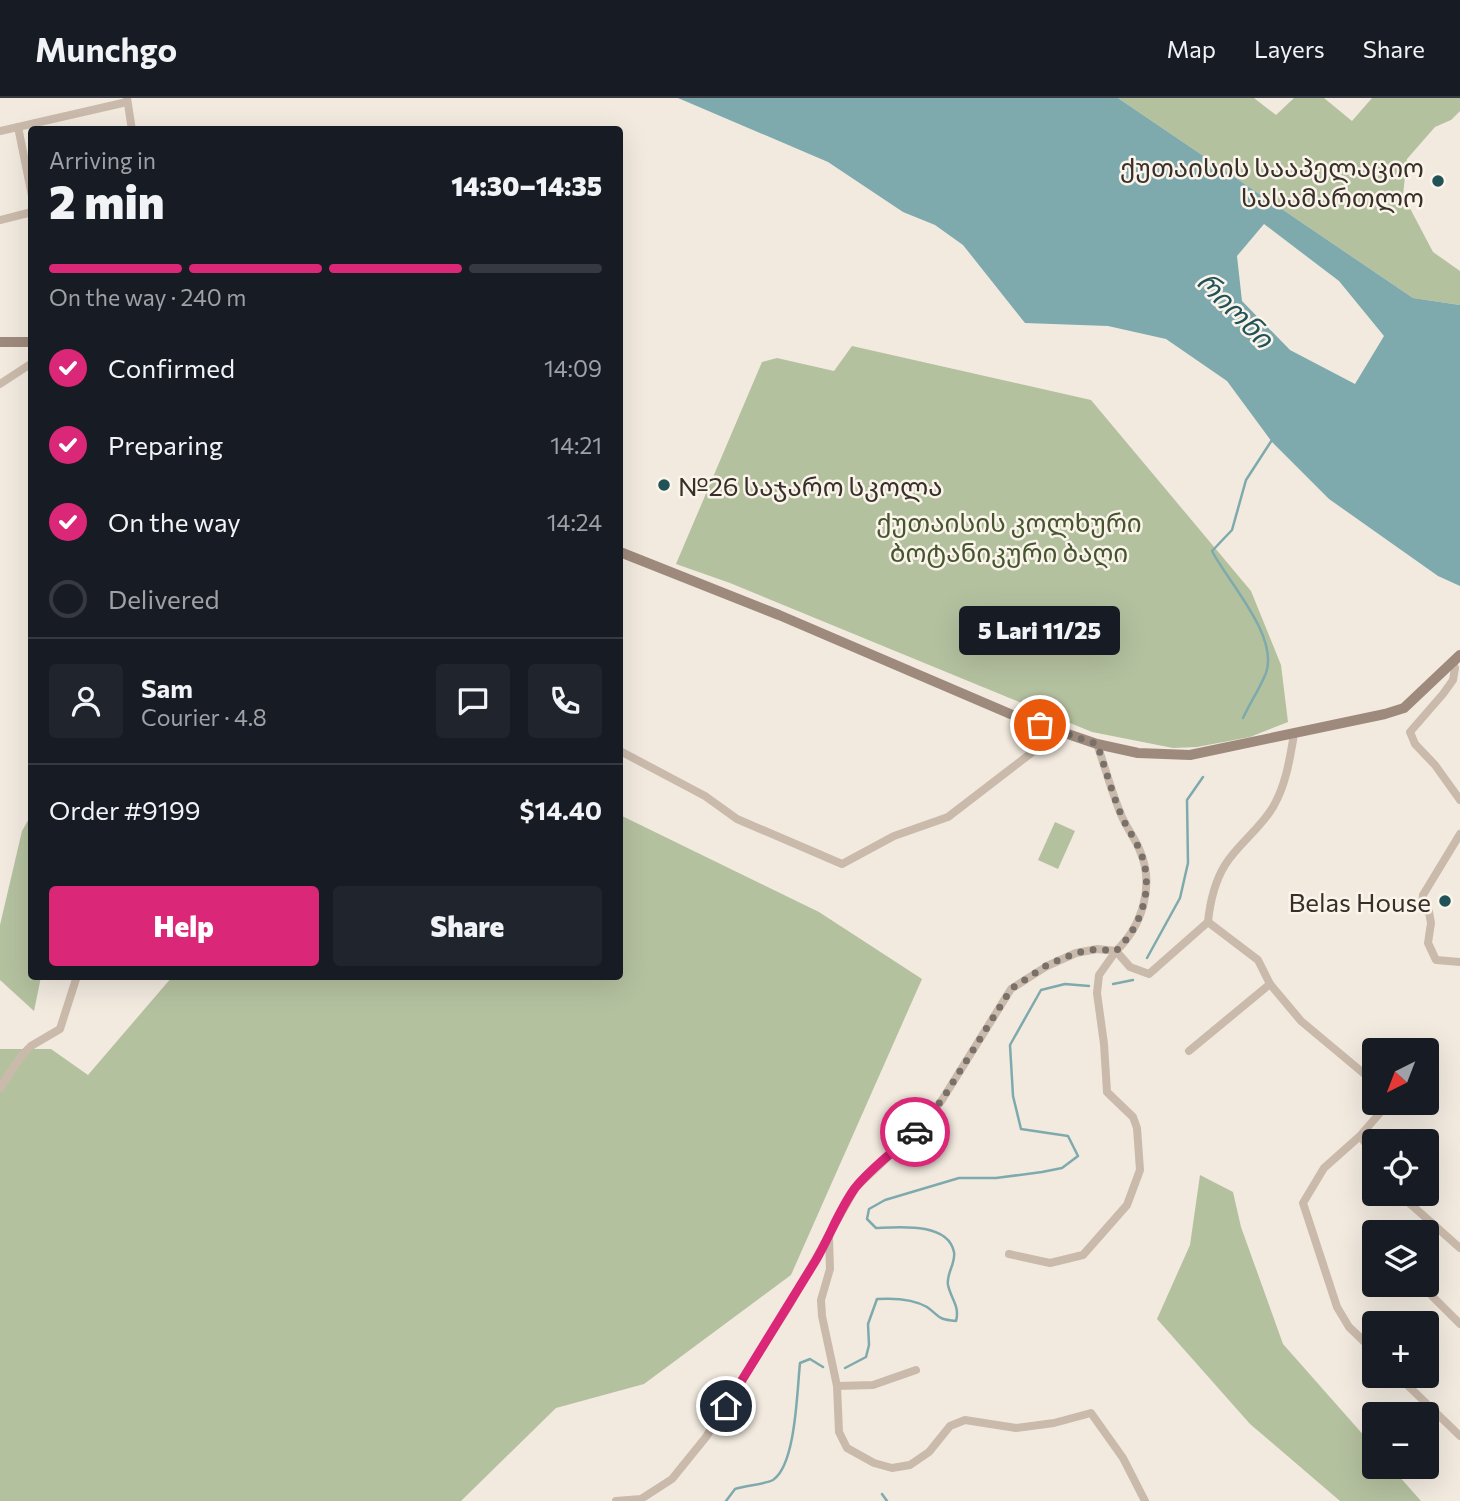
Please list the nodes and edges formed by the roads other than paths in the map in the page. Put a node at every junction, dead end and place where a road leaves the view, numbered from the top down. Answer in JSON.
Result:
{"nodes":[{"id":1,"x":127,"y":100,"type":"edge"},
{"id":2,"x":131,"y":126,"type":"edge"},
{"id":3,"x":18,"y":127,"type":"junction"},
{"id":4,"x":0,"y":131,"type":"edge"},
{"id":5,"x":28,"y":176,"type":"edge"},
{"id":6,"x":28,"y":213,"type":"edge"},
{"id":7,"x":0,"y":220,"type":"edge"},
{"id":8,"x":0,"y":342,"type":"edge"},
{"id":9,"x":28,"y":342,"type":"edge"},
{"id":10,"x":28,"y":366,"type":"edge"},
{"id":11,"x":0,"y":384,"type":"edge"},
{"id":12,"x":623,"y":553,"type":"edge"},
{"id":13,"x":1456,"y":659,"type":"edge"},
{"id":14,"x":1066,"y":734,"type":"junction"},
{"id":15,"x":1294,"y":734,"type":"junction"},
{"id":16,"x":1097,"y":744,"type":"junction"},
{"id":17,"x":623,"y":753,"type":"edge"},
{"id":18,"x":1460,"y":800,"type":"edge"},
{"id":19,"x":1460,"y":834,"type":"edge"},
{"id":20,"x":1208,"y":922,"type":"junction"},
{"id":21,"x":1116,"y":951,"type":"junction"},
{"id":22,"x":1460,"y":962,"type":"edge"},
{"id":23,"x":76,"y":980,"type":"edge"},
{"id":24,"x":1270,"y":984,"type":"junction"},
{"id":25,"x":1189,"y":1051,"type":"dead end"},
{"id":26,"x":1362,"y":1072,"type":"edge"},
{"id":27,"x":0,"y":1088,"type":"edge"},
{"id":28,"x":1378,"y":1115,"type":"edge"},
{"id":29,"x":1360,"y":1136,"type":"junction"},
{"id":30,"x":1362,"y":1139,"type":"edge"},
{"id":31,"x":1413,"y":1206,"type":"edge"},
{"id":32,"x":829,"y":1238,"type":"junction"},
{"id":33,"x":1460,"y":1248,"type":"edge"},
{"id":34,"x":1009,"y":1254,"type":"dead end"},
{"id":35,"x":1433,"y":1297,"type":"edge"},
{"id":36,"x":1460,"y":1324,"type":"edge"},
{"id":37,"x":1362,"y":1340,"type":"edge"},
{"id":38,"x":916,"y":1370,"type":"dead end"},
{"id":39,"x":837,"y":1386,"type":"junction"},
{"id":40,"x":1410,"y":1388,"type":"edge"},
{"id":41,"x":1460,"y":1436,"type":"edge"},
{"id":42,"x":616,"y":1501,"type":"edge"},
{"id":43,"x":1145,"y":1501,"type":"edge"}],
"edges":[{"from":1,"to":2,"type":"street"},
{"from":1,"to":3,"type":"street"},
{"from":3,"to":4,"type":"street"},
{"from":3,"to":5,"type":"street"},
{"from":6,"to":7,"type":"street"},
{"from":8,"to":9,"type":"main road"},
{"from":10,"to":11,"type":"street"},
{"from":12,"to":14,"type":"main road"},
{"from":13,"to":15,"type":"main road"},
{"from":13,"to":18,"type":"street"},
{"from":14,"to":16,"type":"main road"},
{"from":14,"to":17,"type":"street"},
{"from":15,"to":16,"type":"main road"},
{"from":15,"to":20,"type":"street"},
{"from":16,"to":21,"type":"street"},
{"from":19,"to":22,"type":"street"},
{"from":20,"to":21,"type":"street"},
{"from":20,"to":24,"type":"street"},
{"from":21,"to":32,"type":"street"},
{"from":21,"to":34,"type":"street"},
{"from":23,"to":27,"type":"street"},
{"from":24,"to":25,"type":"street"},
{"from":24,"to":26,"type":"street"},
{"from":28,"to":29,"type":"street"},
{"from":29,"to":30,"type":"street"},
{"from":29,"to":37,"type":"street"},
{"from":31,"to":33,"type":"street"},
{"from":32,"to":39,"type":"street"},
{"from":32,"to":42,"type":"street"},
{"from":35,"to":36,"type":"street"},
{"from":38,"to":39,"type":"street"},
{"from":39,"to":43,"type":"street"},
{"from":40,"to":41,"type":"street"}]}
